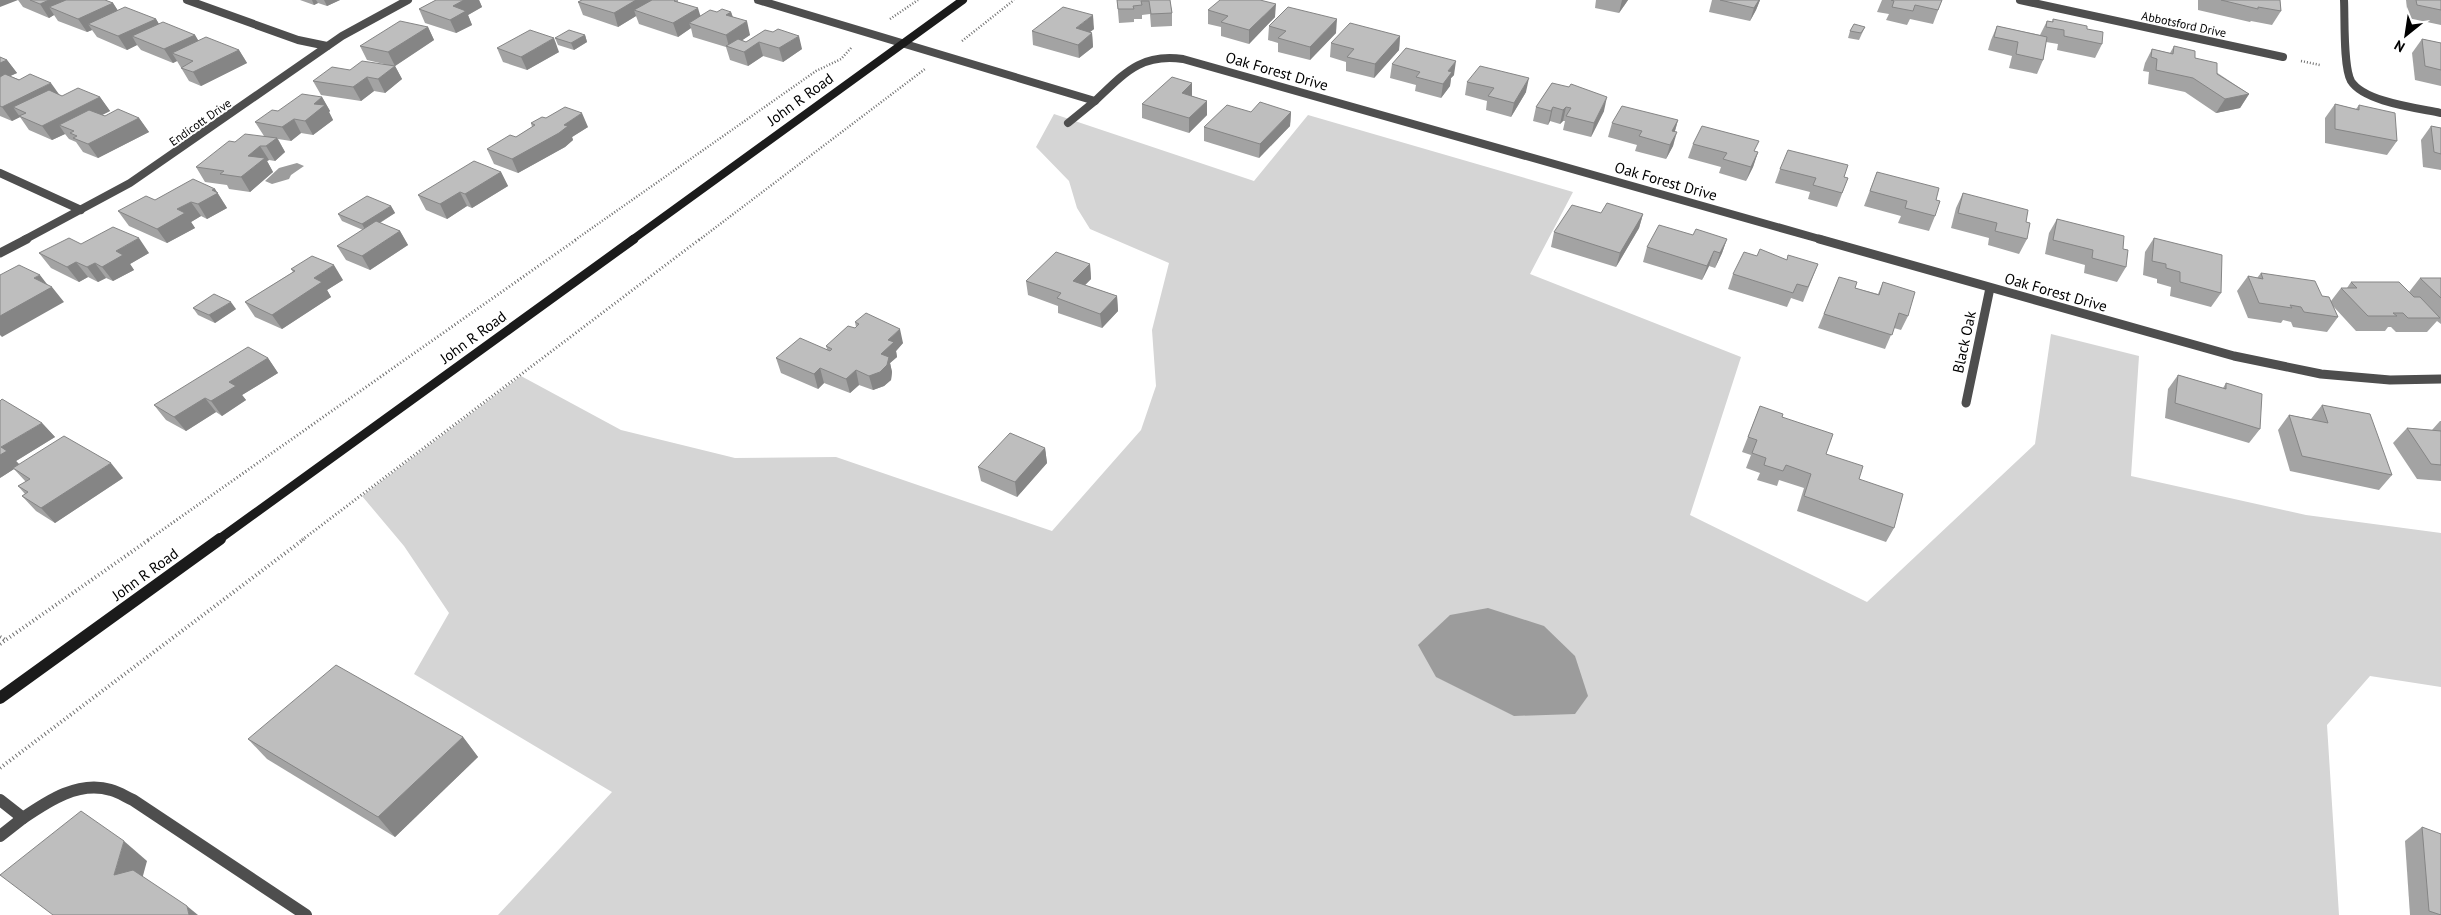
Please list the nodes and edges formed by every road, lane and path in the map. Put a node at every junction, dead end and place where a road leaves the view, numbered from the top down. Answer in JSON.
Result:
{"nodes":[{"id":1,"x":187,"y":0,"type":"edge"},
{"id":2,"x":408,"y":0,"type":"edge"},
{"id":3,"x":758,"y":0,"type":"edge"},
{"id":4,"x":918,"y":0,"type":"edge"},
{"id":5,"x":962,"y":0,"type":"edge"},
{"id":6,"x":1014,"y":0,"type":"edge"},
{"id":7,"x":2020,"y":0,"type":"edge"},
{"id":8,"x":2344,"y":0,"type":"edge"},
{"id":9,"x":886,"y":22,"type":"dead end"},
{"id":10,"x":962,"y":40,"type":"dead end"},
{"id":11,"x":903,"y":43,"type":"junction"},
{"id":12,"x":854,"y":45,"type":"dead end"},
{"id":13,"x":327,"y":46,"type":"junction"},
{"id":14,"x":2283,"y":57,"type":"dead end"},
{"id":15,"x":915,"y":77,"type":"dead end"},
{"id":16,"x":1094,"y":101,"type":"junction"},
{"id":17,"x":2441,"y":113,"type":"edge"},
{"id":18,"x":1068,"y":123,"type":"dead end"},
{"id":19,"x":0,"y":173,"type":"edge"},
{"id":20,"x":81,"y":210,"type":"junction"},
{"id":21,"x":0,"y":253,"type":"edge"},
{"id":22,"x":1990,"y":288,"type":"junction"},
{"id":23,"x":2441,"y":379,"type":"edge"},
{"id":24,"x":1966,"y":403,"type":"dead end"},
{"id":25,"x":0,"y":637,"type":"edge"},
{"id":26,"x":5,"y":640,"type":"junction"},
{"id":27,"x":0,"y":644,"type":"edge"},
{"id":28,"x":0,"y":698,"type":"edge"},
{"id":29,"x":0,"y":768,"type":"edge"},
{"id":30,"x":0,"y":800,"type":"edge"},
{"id":31,"x":23,"y":818,"type":"junction"},
{"id":32,"x":0,"y":836,"type":"edge"},
{"id":33,"x":306,"y":915,"type":"edge"}],
"edges":[{"from":1,"to":13,"type":"street"},
{"from":2,"to":13,"type":"street","name":"Endicott Drive"},
{"from":3,"to":11,"type":"street"},
{"from":4,"to":9,"type":"path"},
{"from":5,"to":11,"type":"main road","name":"John R Road"},
{"from":6,"to":10,"type":"path"},
{"from":7,"to":14,"type":"street","name":"Abbotsford Drive"},
{"from":8,"to":17,"type":"street"},
{"from":11,"to":16,"type":"street"},
{"from":11,"to":28,"type":"main road","name":"John R Road"},
{"from":12,"to":26,"type":"path"},
{"from":13,"to":20,"type":"street","name":"Endicott Drive"},
{"from":15,"to":29,"type":"path"},
{"from":16,"to":18,"type":"street","name":"Oak Forest Drive"},
{"from":16,"to":22,"type":"street","name":"Oak Forest Drive"},
{"from":19,"to":20,"type":"street"},
{"from":20,"to":21,"type":"street","name":"Endicott Drive"},
{"from":22,"to":23,"type":"street","name":"Oak Forest Drive"},
{"from":22,"to":24,"type":"street","name":"Black Oak"},
{"from":25,"to":26,"type":"path"},
{"from":26,"to":27,"type":"path"},
{"from":30,"to":31,"type":"street"},
{"from":31,"to":32,"type":"street"},
{"from":31,"to":33,"type":"street"}]}
